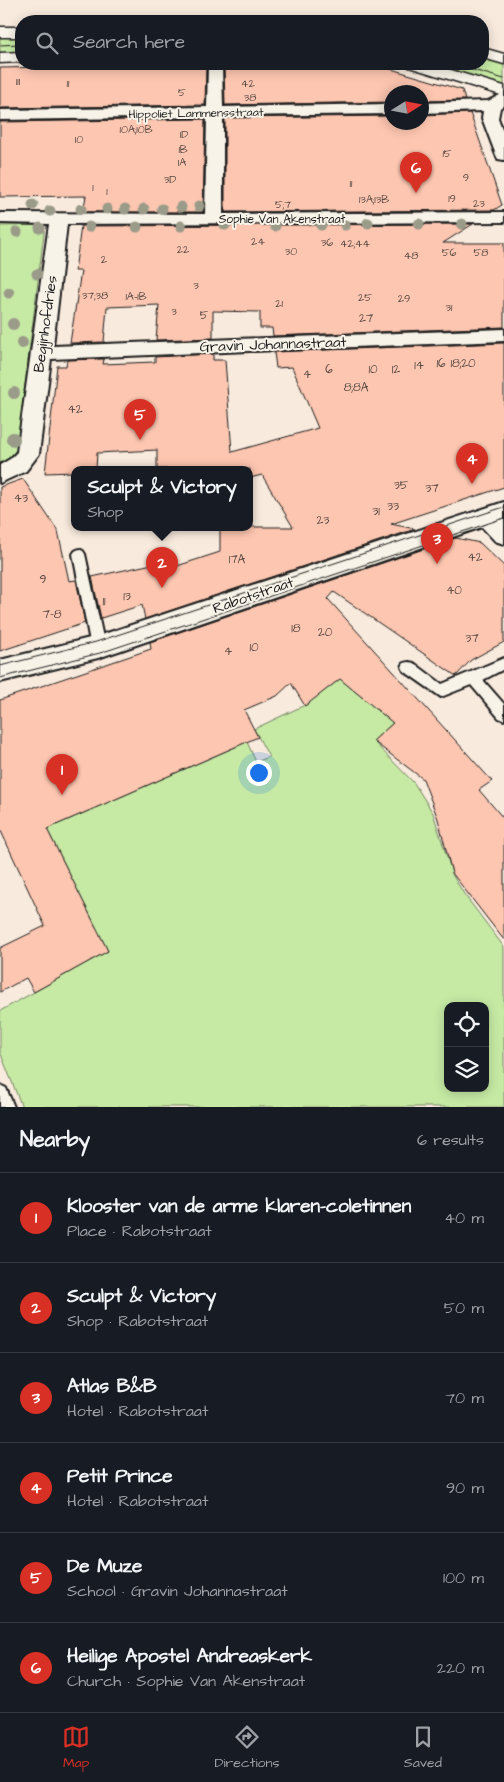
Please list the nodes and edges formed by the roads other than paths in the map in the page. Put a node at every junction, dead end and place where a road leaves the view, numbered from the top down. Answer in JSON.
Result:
{"nodes":[{"id":1,"x":0,"y":32,"type":"edge"},
{"id":2,"x":15,"y":32,"type":"edge"},
{"id":3,"x":489,"y":55,"type":"edge"},
{"id":4,"x":15,"y":57,"type":"edge"},
{"id":5,"x":0,"y":58,"type":"edge"},
{"id":6,"x":504,"y":59,"type":"edge"},
{"id":7,"x":215,"y":70,"type":"edge"},
{"id":8,"x":435,"y":70,"type":"edge"},
{"id":9,"x":504,"y":91,"type":"edge"},
{"id":10,"x":498,"y":102,"type":"edge"},
{"id":11,"x":429,"y":107,"type":"edge"},
{"id":12,"x":384,"y":109,"type":"edge"},
{"id":13,"x":216,"y":112,"type":"junction"},
{"id":14,"x":0,"y":115,"type":"edge"},
{"id":15,"x":504,"y":156,"type":"edge"},
{"id":16,"x":504,"y":217,"type":"edge"},
{"id":17,"x":0,"y":218,"type":"edge"},
{"id":18,"x":59,"y":219,"type":"junction"},
{"id":19,"x":214,"y":219,"type":"junction"},
{"id":20,"x":504,"y":335,"type":"edge"},
{"id":21,"x":42,"y":353,"type":"junction"},
{"id":22,"x":0,"y":475,"type":"edge"},
{"id":23,"x":495,"y":514,"type":"edge"},
{"id":24,"x":504,"y":535,"type":"edge"},
{"id":25,"x":79,"y":554,"type":"dead end"},
{"id":26,"x":98,"y":647,"type":"junction"},
{"id":27,"x":504,"y":663,"type":"edge"},
{"id":28,"x":409,"y":667,"type":"dead end"},
{"id":29,"x":0,"y":672,"type":"edge"},
{"id":30,"x":473,"y":678,"type":"junction"},
{"id":31,"x":504,"y":714,"type":"edge"},
{"id":32,"x":0,"y":1094,"type":"edge"},
{"id":33,"x":5,"y":1107,"type":"edge"}],
"edges":[{"from":1,"to":2,"type":"main road"},
{"from":3,"to":6,"type":"main road"},
{"from":4,"to":5,"type":"main road"},
{"from":7,"to":13,"type":"street"},
{"from":8,"to":9,"type":"main road"},
{"from":10,"to":11,"type":"street"},
{"from":10,"to":15,"type":"street"},
{"from":12,"to":13,"type":"street","name":"Hippoliet Lammensstraat"},
{"from":13,"to":14,"type":"street","name":"Hippoliet Lammensstraat"},
{"from":13,"to":19,"type":"street"},
{"from":16,"to":19,"type":"street","name":"Sophie Van Akenstraat"},
{"from":17,"to":18,"type":"street"},
{"from":18,"to":19,"type":"street","name":"Sophie Van Akenstraat"},
{"from":18,"to":21,"type":"street","name":"Begijnhofdries"},
{"from":20,"to":21,"type":"street","name":"Gravin Johannastraat"},
{"from":21,"to":22,"type":"street","name":"Begijnhofdries"},
{"from":23,"to":24,"type":"street"},
{"from":23,"to":26,"type":"street","name":"Rabotstraat"},
{"from":25,"to":26,"type":"lane"},
{"from":26,"to":29,"type":"street","name":"Rabotstraat"},
{"from":27,"to":30,"type":"lane"},
{"from":28,"to":30,"type":"lane"},
{"from":30,"to":31,"type":"lane"},
{"from":32,"to":33,"type":"lane"}]}
